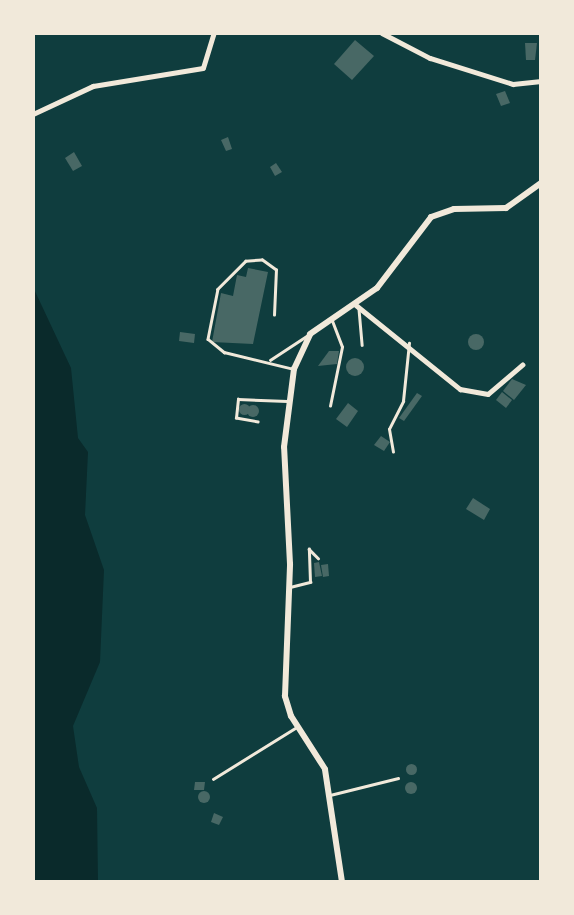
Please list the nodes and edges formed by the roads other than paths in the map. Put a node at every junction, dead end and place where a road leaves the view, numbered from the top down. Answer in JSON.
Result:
{"nodes":[{"id":1,"x":214,"y":33,"type":"edge"},
{"id":2,"x":382,"y":33,"type":"edge"},
{"id":3,"x":541,"y":81,"type":"edge"},
{"id":4,"x":33,"y":114,"type":"edge"},
{"id":5,"x":541,"y":183,"type":"edge"},
{"id":6,"x":357,"y":307,"type":"junction"},
{"id":7,"x":274,"y":315,"type":"dead end"},
{"id":8,"x":332,"y":321,"type":"junction"},
{"id":9,"x":310,"y":334,"type":"junction"},
{"id":10,"x":409,"y":343,"type":"junction"},
{"id":11,"x":362,"y":345,"type":"dead end"},
{"id":12,"x":270,"y":360,"type":"junction"},
{"id":13,"x":522,"y":365,"type":"dead end"},
{"id":14,"x":294,"y":369,"type":"junction"},
{"id":15,"x":288,"y":401,"type":"junction"},
{"id":16,"x":330,"y":406,"type":"dead end"},
{"id":17,"x":258,"y":422,"type":"dead end"},
{"id":18,"x":393,"y":452,"type":"dead end"},
{"id":19,"x":318,"y":558,"type":"dead end"},
{"id":20,"x":290,"y":587,"type":"junction"},
{"id":21,"x":297,"y":727,"type":"junction"},
{"id":22,"x":398,"y":778,"type":"dead end"},
{"id":23,"x":213,"y":779,"type":"dead end"},
{"id":24,"x":330,"y":795,"type":"junction"},
{"id":25,"x":342,"y":882,"type":"edge"}],
"edges":[{"from":1,"to":4,"type":"street"},
{"from":2,"to":3,"type":"street"},
{"from":5,"to":6,"type":"street"},
{"from":6,"to":8,"type":"street"},
{"from":6,"to":10,"type":"street"},
{"from":6,"to":11,"type":"lane"},
{"from":7,"to":12,"type":"lane"},
{"from":8,"to":9,"type":"street"},
{"from":8,"to":16,"type":"lane"},
{"from":9,"to":12,"type":"lane"},
{"from":9,"to":14,"type":"street"},
{"from":10,"to":13,"type":"street"},
{"from":10,"to":18,"type":"lane"},
{"from":12,"to":14,"type":"lane"},
{"from":14,"to":15,"type":"street"},
{"from":15,"to":17,"type":"lane"},
{"from":15,"to":20,"type":"street"},
{"from":19,"to":20,"type":"lane"},
{"from":20,"to":21,"type":"street"},
{"from":21,"to":23,"type":"lane"},
{"from":21,"to":24,"type":"street"},
{"from":22,"to":24,"type":"lane"},
{"from":24,"to":25,"type":"street"}]}
